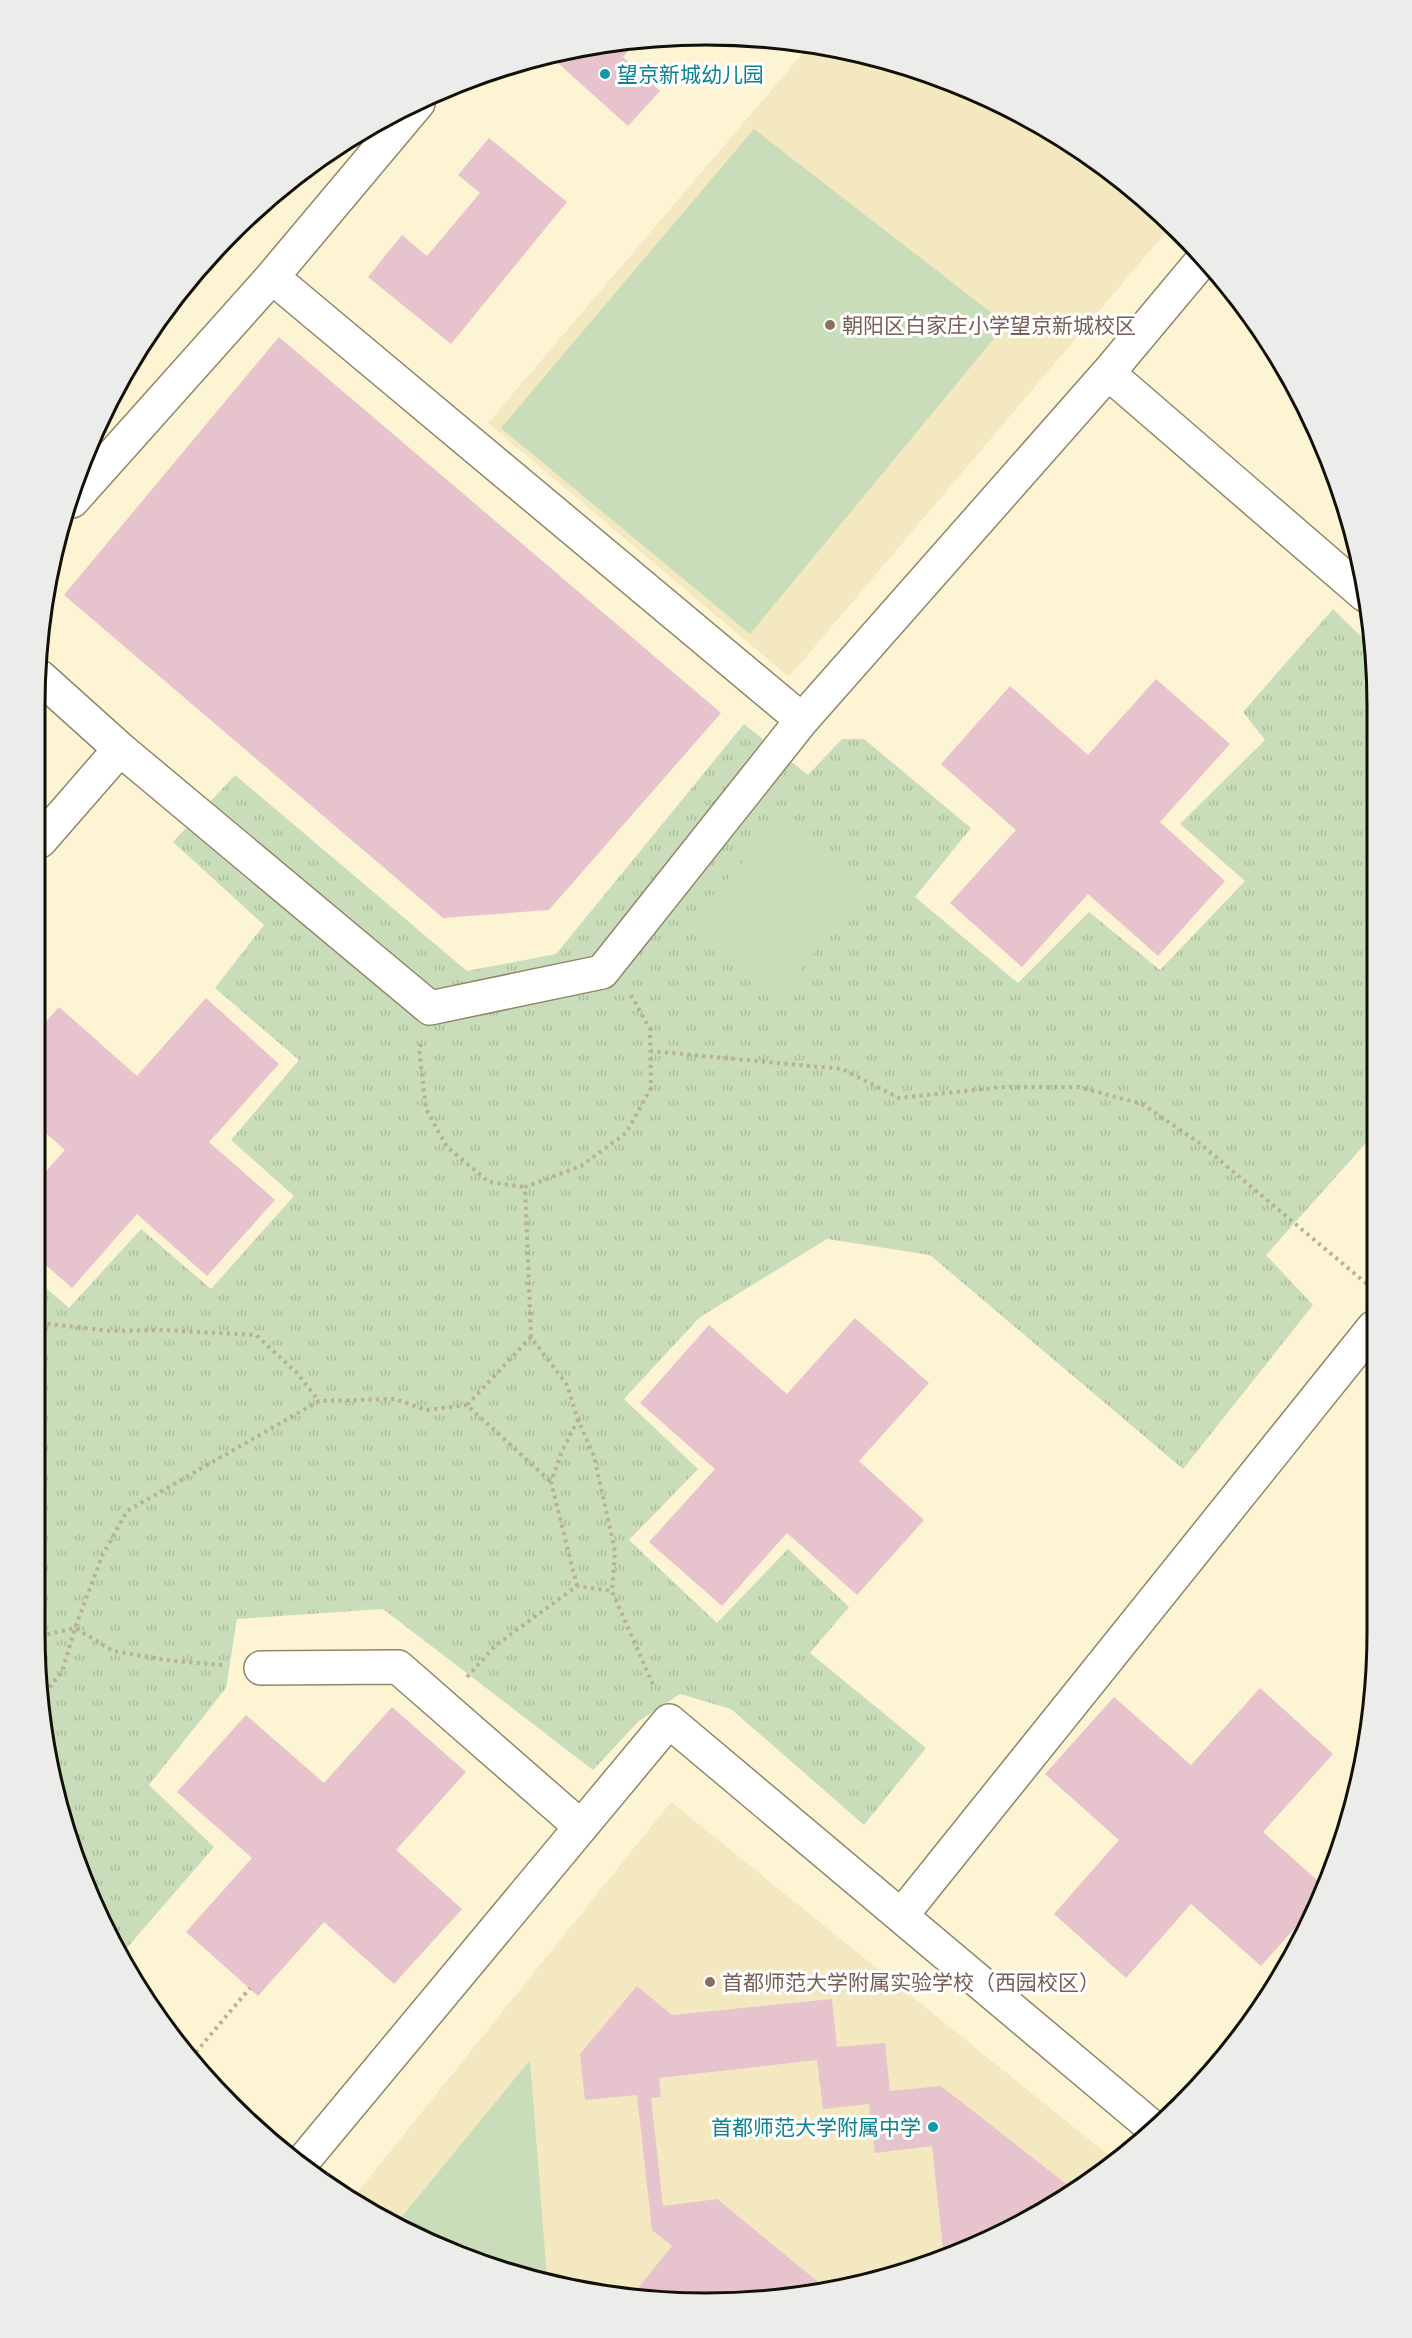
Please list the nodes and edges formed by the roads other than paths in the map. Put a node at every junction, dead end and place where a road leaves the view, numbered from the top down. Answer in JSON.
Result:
{"nodes":[{"id":1,"x":406,"y":118,"type":"edge"},
{"id":2,"x":1199,"y":266,"type":"edge"},
{"id":3,"x":272,"y":277,"type":"junction"},
{"id":4,"x":1108,"y":373,"type":"junction"},
{"id":5,"x":81,"y":491,"type":"edge"},
{"id":6,"x":1356,"y":587,"type":"edge"},
{"id":7,"x":46,"y":683,"type":"edge"},
{"id":8,"x":802,"y":720,"type":"junction"},
{"id":9,"x":120,"y":749,"type":"junction"},
{"id":10,"x":45,"y":835,"type":"edge"},
{"id":11,"x":1367,"y":1335,"type":"edge"},
{"id":12,"x":261,"y":1668,"type":"road end"},
{"id":13,"x":581,"y":1827,"type":"junction"},
{"id":14,"x":901,"y":1916,"type":"junction"},
{"id":15,"x":1148,"y":2123,"type":"edge"},
{"id":16,"x":306,"y":2158,"type":"edge"}],
"edges":[{"from":1,"to":3,"type":"street"},
{"from":2,"to":4,"type":"street"},
{"from":3,"to":5,"type":"street"},
{"from":3,"to":8,"type":"street"},
{"from":4,"to":6,"type":"street"},
{"from":4,"to":8,"type":"street"},
{"from":7,"to":9,"type":"street"},
{"from":8,"to":9,"type":"street"},
{"from":9,"to":10,"type":"street"},
{"from":11,"to":14,"type":"street"},
{"from":12,"to":13,"type":"street"},
{"from":13,"to":14,"type":"street"},
{"from":13,"to":16,"type":"street"},
{"from":14,"to":15,"type":"street"}]}
